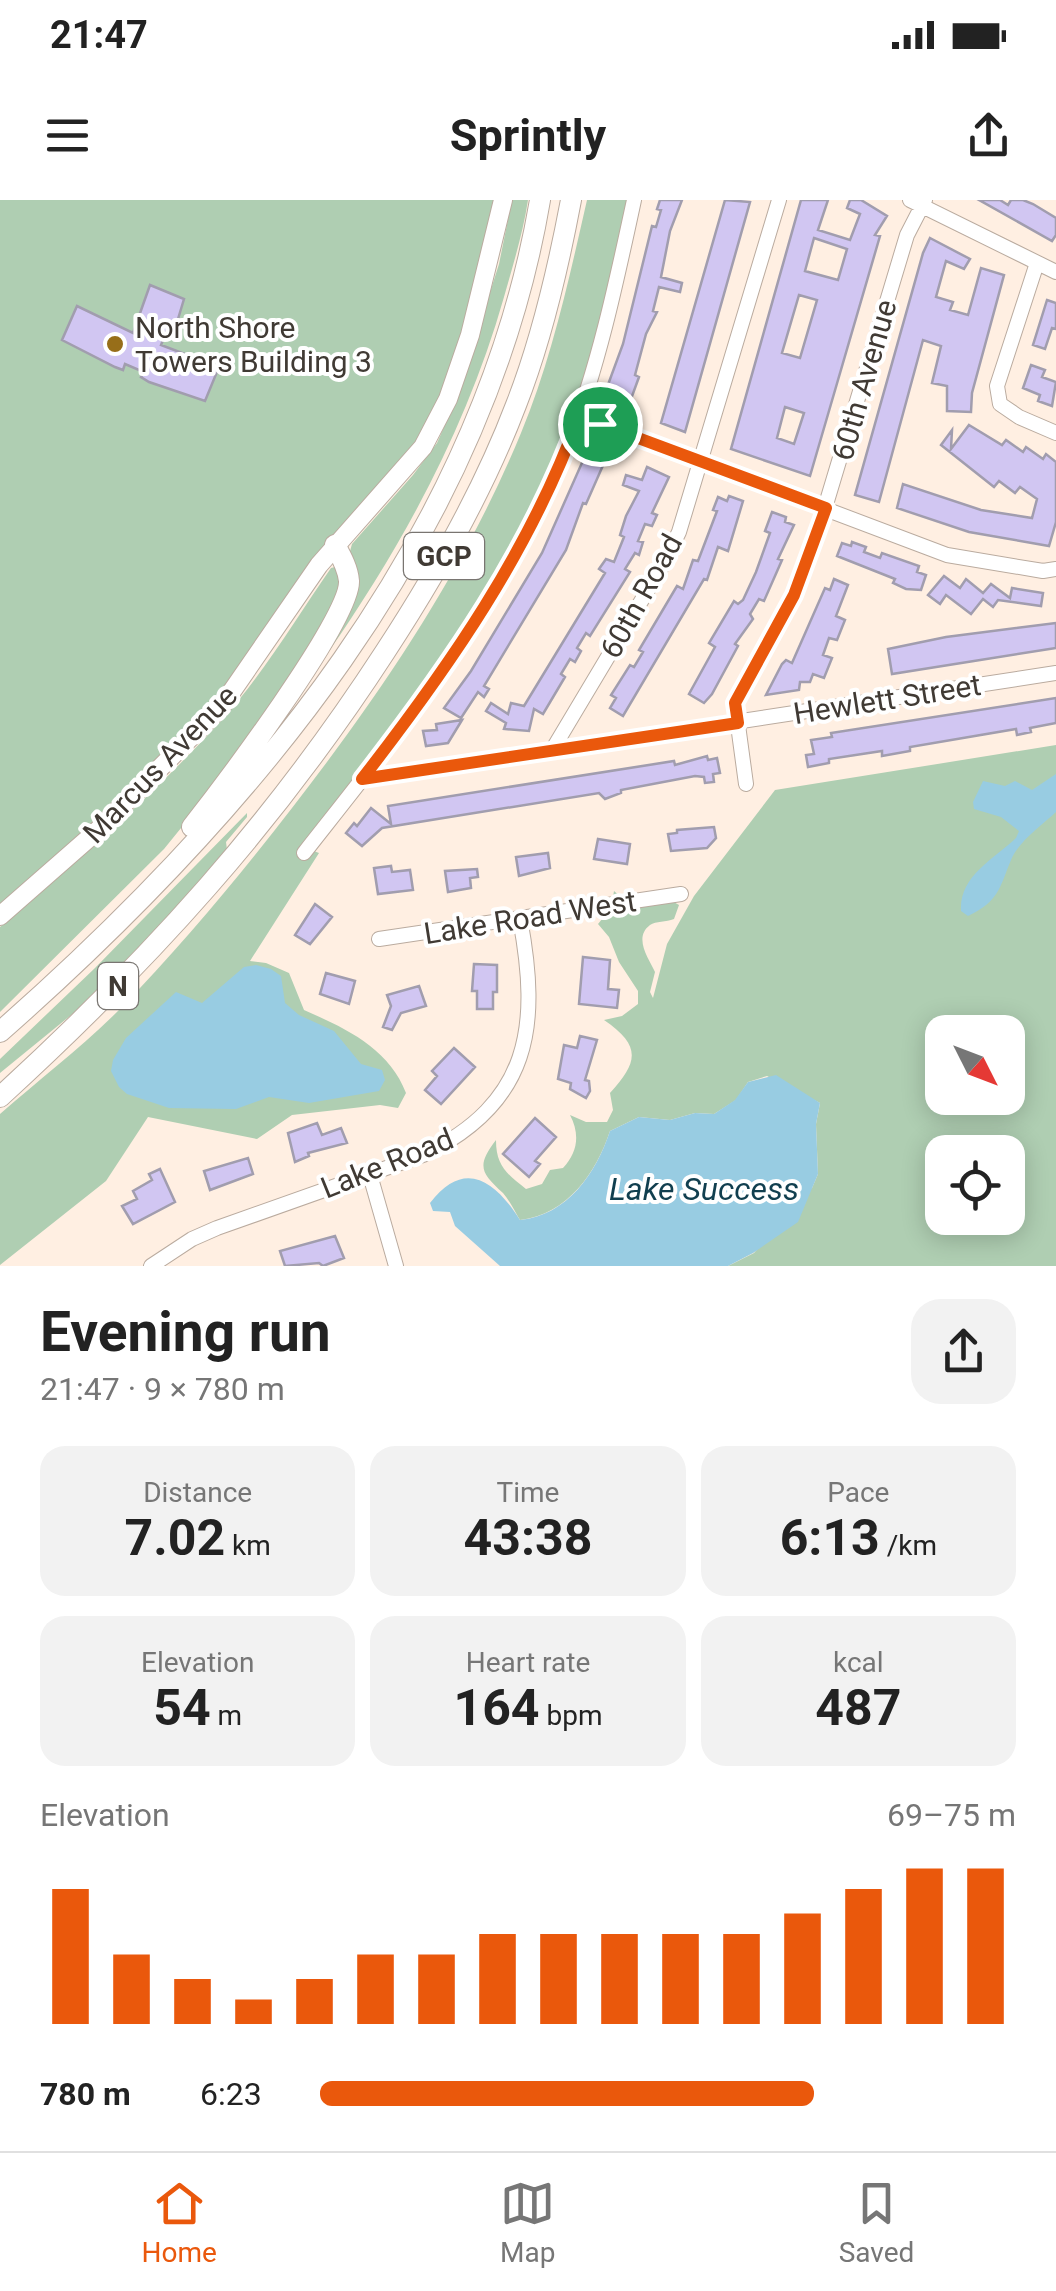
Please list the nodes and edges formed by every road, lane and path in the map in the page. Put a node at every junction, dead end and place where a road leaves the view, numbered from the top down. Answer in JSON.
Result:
{"nodes":[{"id":1,"x":503,"y":200,"type":"edge"},
{"id":2,"x":540,"y":200,"type":"edge"},
{"id":3,"x":571,"y":200,"type":"edge"},
{"id":4,"x":634,"y":200,"type":"edge"},
{"id":5,"x":779,"y":200,"type":"edge"},
{"id":6,"x":918,"y":202,"type":"edge"},
{"id":7,"x":1037,"y":263,"type":"junction"},
{"id":8,"x":1056,"y":272,"type":"edge"},
{"id":9,"x":579,"y":416,"type":"junction"},
{"id":10,"x":1056,"y":433,"type":"edge"},
{"id":11,"x":701,"y":462,"type":"junction"},
{"id":12,"x":826,"y":508,"type":"junction"},
{"id":13,"x":335,"y":546,"type":"junction"},
{"id":14,"x":1056,"y":568,"type":"edge"},
{"id":15,"x":1056,"y":673,"type":"edge"},
{"id":16,"x":738,"y":723,"type":"junction"},
{"id":17,"x":551,"y":752,"type":"junction"},
{"id":18,"x":362,"y":779,"type":"junction"},
{"id":19,"x":746,"y":784,"type":"dead end"},
{"id":20,"x":304,"y":854,"type":"dead end"},
{"id":21,"x":228,"y":867,"type":"joint"},
{"id":22,"x":162,"y":877,"type":"joint"},
{"id":23,"x":681,"y":894,"type":"dead end"},
{"id":24,"x":0,"y":916,"type":"edge"},
{"id":25,"x":520,"y":918,"type":"junction"},
{"id":26,"x":380,"y":940,"type":"dead end"},
{"id":27,"x":77,"y":962,"type":"junction"},
{"id":28,"x":0,"y":1032,"type":"edge"},
{"id":29,"x":0,"y":1097,"type":"edge"},
{"id":30,"x":370,"y":1176,"type":"junction"},
{"id":31,"x":151,"y":1266,"type":"edge"},
{"id":32,"x":396,"y":1266,"type":"edge"}],
"edges":[{"from":1,"to":13,"type":"main road","name":"Marcus Avenue"},
{"from":2,"to":22,"type":"highway","number":"GCP"},
{"from":3,"to":21,"type":"highway","number":"GCP"},
{"from":4,"to":9,"type":"street"},
{"from":5,"to":11,"type":"street","name":"60th Road"},
{"from":6,"to":7,"type":"street"},
{"from":6,"to":12,"type":"street","name":"60th Avenue"},
{"from":7,"to":8,"type":"street"},
{"from":7,"to":10,"type":"street"},
{"from":9,"to":11,"type":"street"},
{"from":9,"to":18,"type":"street"},
{"from":11,"to":12,"type":"street"},
{"from":11,"to":17,"type":"street","name":"60th Road"},
{"from":12,"to":14,"type":"street"},
{"from":12,"to":16,"type":"street","name":"60th Avenue"},
{"from":13,"to":24,"type":"main road","name":"Marcus Avenue"},
{"from":13,"to":27,"type":"highway"},
{"from":15,"to":16,"type":"street","name":"Hewlett Street"},
{"from":16,"to":17,"type":"street","name":"Hewlett Street"},
{"from":16,"to":19,"type":"street","name":"60th Avenue"},
{"from":17,"to":18,"type":"street","name":"Hewlett Street"},
{"from":18,"to":20,"type":"street"},
{"from":21,"to":29,"type":"highway","number":"N"},
{"from":22,"to":27,"type":"highway","number":"N"},
{"from":23,"to":25,"type":"street","name":"Lake Road West"},
{"from":25,"to":26,"type":"street","name":"Lake Road West"},
{"from":25,"to":30,"type":"street","name":"Lake Road"},
{"from":27,"to":28,"type":"highway","number":"N"},
{"from":30,"to":31,"type":"street","name":"Lake Road"},
{"from":30,"to":32,"type":"street"}]}
